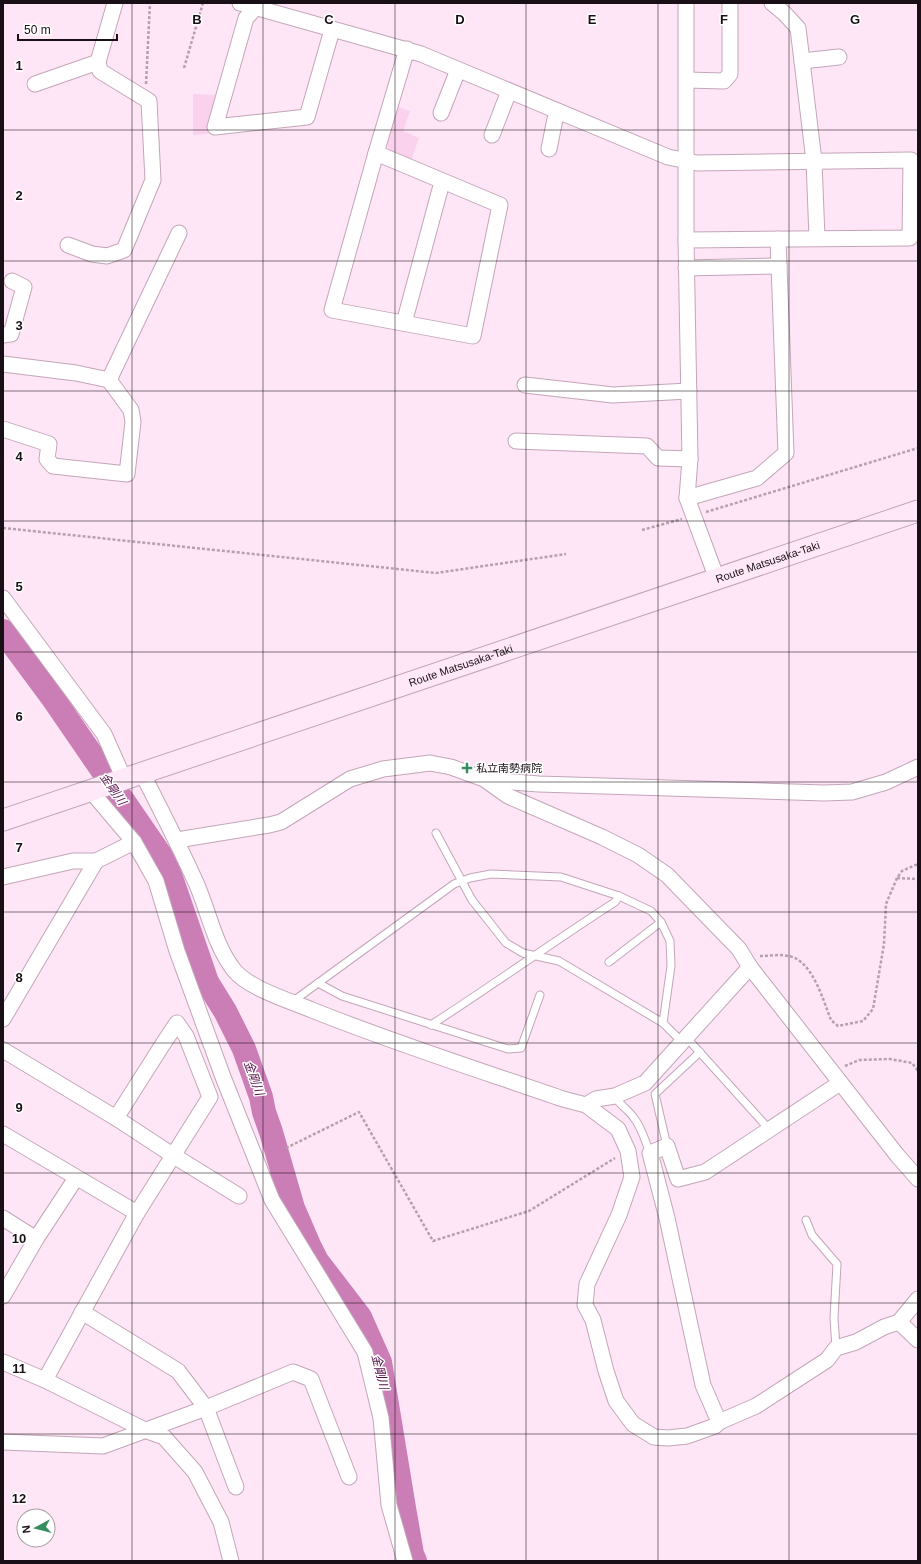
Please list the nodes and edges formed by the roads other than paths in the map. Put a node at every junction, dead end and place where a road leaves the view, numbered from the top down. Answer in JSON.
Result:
{"nodes":[{"id":1,"x":116,"y":3,"type":"edge"},
{"id":2,"x":240,"y":3,"type":"edge"},
{"id":3,"x":686,"y":3,"type":"edge"},
{"id":4,"x":730,"y":3,"type":"edge"},
{"id":5,"x":772,"y":3,"type":"edge"},
{"id":6,"x":258,"y":6,"type":"edge"},
{"id":7,"x":332,"y":30,"type":"junction"},
{"id":8,"x":407,"y":49,"type":"junction"},
{"id":9,"x":839,"y":57,"type":"dead end"},
{"id":10,"x":802,"y":61,"type":"junction"},
{"id":11,"x":98,"y":62,"type":"junction"},
{"id":12,"x":458,"y":70,"type":"junction"},
{"id":13,"x":687,"y":80,"type":"junction"},
{"id":14,"x":35,"y":84,"type":"dead end"},
{"id":15,"x":509,"y":91,"type":"junction"},
{"id":16,"x":560,"y":112,"type":"junction"},
{"id":17,"x":441,"y":113,"type":"dead end"},
{"id":18,"x":492,"y":135,"type":"dead end"},
{"id":19,"x":549,"y":149,"type":"dead end"},
{"id":20,"x":376,"y":153,"type":"junction"},
{"id":21,"x":685,"y":161,"type":"junction"},
{"id":22,"x":814,"y":162,"type":"junction"},
{"id":23,"x":442,"y":182,"type":"junction"},
{"id":24,"x":179,"y":233,"type":"dead end"},
{"id":25,"x":817,"y":238,"type":"junction"},
{"id":26,"x":778,"y":239,"type":"junction"},
{"id":27,"x":686,"y":240,"type":"junction"},
{"id":28,"x":68,"y":245,"type":"dead end"},
{"id":29,"x":779,"y":266,"type":"junction"},
{"id":30,"x":686,"y":268,"type":"junction"},
{"id":31,"x":12,"y":281,"type":"dead end"},
{"id":32,"x":404,"y":323,"type":"junction"},
{"id":33,"x":3,"y":335,"type":"edge"},
{"id":34,"x":3,"y":364,"type":"edge"},
{"id":35,"x":109,"y":380,"type":"junction"},
{"id":36,"x":525,"y":385,"type":"dead end"},
{"id":37,"x":689,"y":391,"type":"junction"},
{"id":38,"x":3,"y":429,"type":"edge"},
{"id":39,"x":516,"y":441,"type":"dead end"},
{"id":40,"x":690,"y":459,"type":"junction"},
{"id":41,"x":687,"y":498,"type":"junction"},
{"id":42,"x":918,"y":512,"type":"edge"},
{"id":43,"x":717,"y":579,"type":"junction"},
{"id":44,"x":3,"y":598,"type":"edge"},
{"id":45,"x":918,"y":767,"type":"edge"},
{"id":46,"x":128,"y":778,"type":"junction"},
{"id":47,"x":484,"y":779,"type":"junction"},
{"id":48,"x":94,"y":789,"type":"junction"},
{"id":49,"x":3,"y":820,"type":"edge"},
{"id":50,"x":436,"y":833,"type":"dead end"},
{"id":51,"x":177,"y":840,"type":"junction"},
{"id":52,"x":134,"y":842,"type":"junction"},
{"id":53,"x":96,"y":861,"type":"junction"},
{"id":54,"x":3,"y":877,"type":"edge"},
{"id":55,"x":462,"y":881,"type":"junction"},
{"id":56,"x":619,"y":896,"type":"junction"},
{"id":57,"x":661,"y":922,"type":"junction"},
{"id":58,"x":536,"y":955,"type":"junction"},
{"id":59,"x":609,"y":962,"type":"dead end"},
{"id":60,"x":750,"y":967,"type":"junction"},
{"id":61,"x":318,"y":983,"type":"junction"},
{"id":62,"x":540,"y":995,"type":"dead end"},
{"id":63,"x":292,"y":1002,"type":"junction"},
{"id":64,"x":3,"y":1019,"type":"edge"},
{"id":65,"x":663,"y":1023,"type":"junction"},
{"id":66,"x":431,"y":1025,"type":"junction"},
{"id":67,"x":684,"y":1040,"type":"junction"},
{"id":68,"x":3,"y":1050,"type":"edge"},
{"id":69,"x":700,"y":1052,"type":"junction"},
{"id":70,"x":836,"y":1077,"type":"junction"},
{"id":71,"x":615,"y":1096,"type":"junction"},
{"id":72,"x":586,"y":1105,"type":"junction"},
{"id":73,"x":116,"y":1118,"type":"junction"},
{"id":74,"x":770,"y":1129,"type":"junction"},
{"id":75,"x":3,"y":1134,"type":"edge"},
{"id":76,"x":666,"y":1146,"type":"junction"},
{"id":77,"x":650,"y":1153,"type":"junction"},
{"id":78,"x":174,"y":1156,"type":"junction"},
{"id":79,"x":76,"y":1178,"type":"junction"},
{"id":80,"x":918,"y":1179,"type":"edge"},
{"id":81,"x":240,"y":1196,"type":"dead end"},
{"id":82,"x":137,"y":1213,"type":"junction"},
{"id":83,"x":3,"y":1218,"type":"edge"},
{"id":84,"x":806,"y":1220,"type":"dead end"},
{"id":85,"x":36,"y":1239,"type":"junction"},
{"id":86,"x":3,"y":1296,"type":"edge"},
{"id":87,"x":918,"y":1299,"type":"edge"},
{"id":88,"x":82,"y":1312,"type":"junction"},
{"id":89,"x":899,"y":1322,"type":"junction"},
{"id":90,"x":918,"y":1340,"type":"edge"},
{"id":91,"x":836,"y":1348,"type":"junction"},
{"id":92,"x":3,"y":1362,"type":"edge"},
{"id":93,"x":45,"y":1380,"type":"junction"},
{"id":94,"x":206,"y":1408,"type":"junction"},
{"id":95,"x":720,"y":1422,"type":"junction"},
{"id":96,"x":147,"y":1431,"type":"junction"},
{"id":97,"x":3,"y":1442,"type":"edge"},
{"id":98,"x":349,"y":1477,"type":"dead end"},
{"id":99,"x":236,"y":1487,"type":"dead end"},
{"id":100,"x":231,"y":1561,"type":"edge"},
{"id":101,"x":405,"y":1561,"type":"edge"}],
"edges":[{"from":1,"to":11,"type":"street"},
{"from":2,"to":6,"type":"street"},
{"from":3,"to":13,"type":"street"},
{"from":4,"to":13,"type":"street"},
{"from":5,"to":10,"type":"street"},
{"from":6,"to":7,"type":"street"},
{"from":6,"to":7,"type":"street"},
{"from":7,"to":8,"type":"street"},
{"from":8,"to":12,"type":"street"},
{"from":8,"to":20,"type":"street"},
{"from":9,"to":10,"type":"street"},
{"from":10,"to":22,"type":"street"},
{"from":11,"to":14,"type":"street"},
{"from":11,"to":28,"type":"street"},
{"from":12,"to":15,"type":"street"},
{"from":12,"to":17,"type":"street"},
{"from":13,"to":21,"type":"street"},
{"from":15,"to":16,"type":"street"},
{"from":15,"to":18,"type":"street"},
{"from":16,"to":19,"type":"street"},
{"from":16,"to":21,"type":"street"},
{"from":20,"to":23,"type":"street"},
{"from":20,"to":32,"type":"street"},
{"from":21,"to":22,"type":"street"},
{"from":21,"to":27,"type":"street"},
{"from":22,"to":25,"type":"street"},
{"from":22,"to":25,"type":"street"},
{"from":23,"to":32,"type":"street"},
{"from":23,"to":32,"type":"street"},
{"from":24,"to":35,"type":"street"},
{"from":25,"to":26,"type":"street"},
{"from":26,"to":27,"type":"street"},
{"from":26,"to":29,"type":"street"},
{"from":27,"to":30,"type":"street"},
{"from":29,"to":30,"type":"street"},
{"from":29,"to":41,"type":"street"},
{"from":30,"to":37,"type":"street"},
{"from":31,"to":33,"type":"street"},
{"from":34,"to":35,"type":"street"},
{"from":35,"to":38,"type":"street"},
{"from":36,"to":37,"type":"street"},
{"from":37,"to":40,"type":"street"},
{"from":39,"to":40,"type":"street"},
{"from":40,"to":41,"type":"street"},
{"from":41,"to":43,"type":"street"},
{"from":42,"to":43,"type":"main road","name":"Route Matsusaka-Taki"},
{"from":43,"to":46,"type":"main road","name":"Route Matsusaka-Taki"},
{"from":44,"to":46,"type":"street"},
{"from":45,"to":47,"type":"street"},
{"from":46,"to":48,"type":"main road","name":"Route Matsusaka-Taki"},
{"from":46,"to":51,"type":"street"},
{"from":47,"to":51,"type":"street"},
{"from":47,"to":60,"type":"street"},
{"from":48,"to":49,"type":"main road","name":"Route Matsusaka-Taki"},
{"from":48,"to":52,"type":"street"},
{"from":50,"to":55,"type":"lane"},
{"from":51,"to":63,"type":"street"},
{"from":52,"to":53,"type":"street"},
{"from":52,"to":101,"type":"street"},
{"from":53,"to":54,"type":"street"},
{"from":53,"to":64,"type":"street"},
{"from":55,"to":56,"type":"lane"},
{"from":55,"to":58,"type":"lane"},
{"from":55,"to":61,"type":"lane"},
{"from":56,"to":57,"type":"lane"},
{"from":56,"to":58,"type":"lane"},
{"from":57,"to":59,"type":"lane"},
{"from":57,"to":65,"type":"lane"},
{"from":58,"to":65,"type":"lane"},
{"from":58,"to":66,"type":"lane"},
{"from":60,"to":67,"type":"street"},
{"from":60,"to":70,"type":"street"},
{"from":61,"to":63,"type":"lane"},
{"from":61,"to":66,"type":"lane"},
{"from":62,"to":66,"type":"lane"},
{"from":63,"to":72,"type":"street"},
{"from":65,"to":67,"type":"lane"},
{"from":67,"to":69,"type":"lane"},
{"from":67,"to":71,"type":"street"},
{"from":68,"to":73,"type":"street"},
{"from":69,"to":74,"type":"lane"},
{"from":69,"to":76,"type":"lane"},
{"from":70,"to":74,"type":"street"},
{"from":70,"to":80,"type":"street"},
{"from":71,"to":72,"type":"street"},
{"from":71,"to":77,"type":"lane"},
{"from":72,"to":95,"type":"street"},
{"from":73,"to":78,"type":"street"},
{"from":73,"to":78,"type":"street"},
{"from":74,"to":76,"type":"street"},
{"from":75,"to":79,"type":"street"},
{"from":76,"to":77,"type":"street"},
{"from":77,"to":95,"type":"street"},
{"from":78,"to":81,"type":"street"},
{"from":78,"to":82,"type":"street"},
{"from":79,"to":82,"type":"street"},
{"from":79,"to":85,"type":"street"},
{"from":82,"to":88,"type":"street"},
{"from":83,"to":85,"type":"street"},
{"from":84,"to":91,"type":"lane"},
{"from":85,"to":86,"type":"street"},
{"from":87,"to":89,"type":"street"},
{"from":88,"to":93,"type":"street"},
{"from":88,"to":94,"type":"street"},
{"from":89,"to":90,"type":"street"},
{"from":89,"to":91,"type":"street"},
{"from":91,"to":95,"type":"street"},
{"from":92,"to":93,"type":"street"},
{"from":93,"to":96,"type":"street"},
{"from":94,"to":96,"type":"street"},
{"from":94,"to":98,"type":"street"},
{"from":94,"to":99,"type":"street"},
{"from":96,"to":97,"type":"street"},
{"from":96,"to":100,"type":"street"}]}
